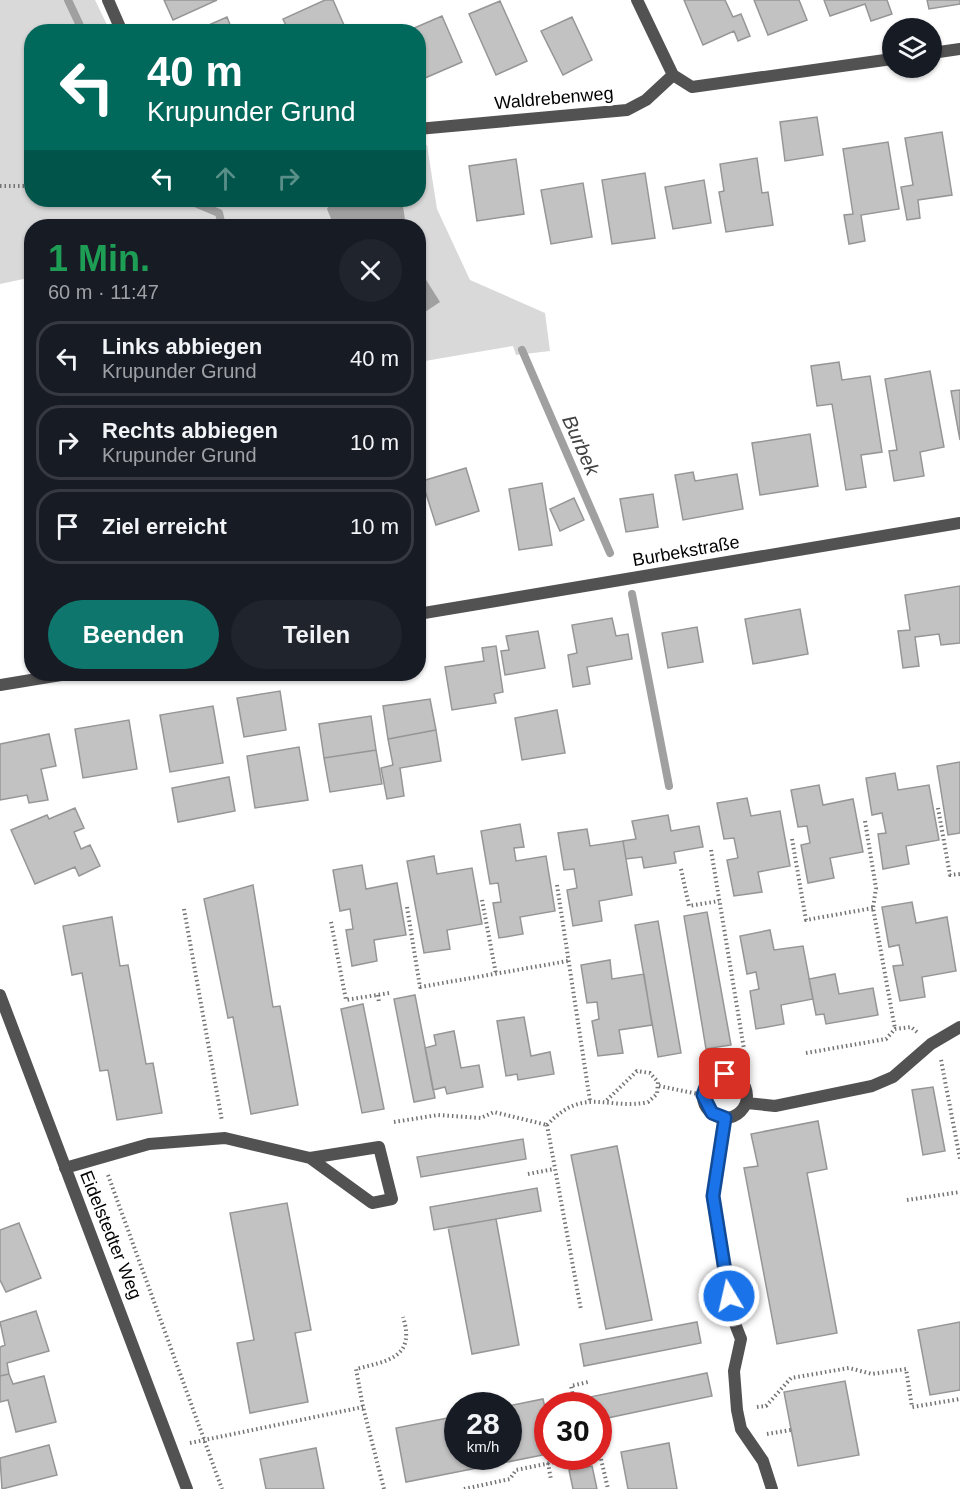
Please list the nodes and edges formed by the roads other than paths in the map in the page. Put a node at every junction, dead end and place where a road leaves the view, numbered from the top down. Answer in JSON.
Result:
{"nodes":[{"id":1,"x":108,"y":0,"type":"edge"},
{"id":2,"x":638,"y":0,"type":"edge"},
{"id":3,"x":118,"y":24,"type":"edge"},
{"id":4,"x":960,"y":49,"type":"edge"},
{"id":5,"x":942,"y":52,"type":"edge"},
{"id":6,"x":882,"y":60,"type":"edge"},
{"id":7,"x":673,"y":75,"type":"junction"},
{"id":8,"x":426,"y":128,"type":"edge"},
{"id":9,"x":960,"y":523,"type":"edge"},
{"id":10,"x":426,"y":613,"type":"edge"},
{"id":11,"x":24,"y":681,"type":"edge"},
{"id":12,"x":0,"y":685,"type":"edge"},
{"id":13,"x":0,"y":995,"type":"edge"},
{"id":14,"x":960,"y":1027,"type":"edge"},
{"id":15,"x":747,"y":1103,"type":"junction"},
{"id":16,"x":725,"y":1118,"type":"junction"},
{"id":17,"x":310,"y":1158,"type":"junction"},
{"id":18,"x":64,"y":1168,"type":"junction"},
{"id":19,"x":187,"y":1489,"type":"edge"},
{"id":20,"x":772,"y":1489,"type":"edge"}],
"edges":[{"from":1,"to":3,"type":"street"},
{"from":2,"to":7,"type":"street"},
{"from":4,"to":5,"type":"street"},
{"from":6,"to":7,"type":"street"},
{"from":7,"to":8,"type":"street","name":"Waldrebenweg"},
{"from":9,"to":10,"type":"street","name":"Burbekstraße"},
{"from":11,"to":12,"type":"street"},
{"from":13,"to":18,"type":"street","name":"Eidelstedter Weg"},
{"from":14,"to":15,"type":"street"},
{"from":15,"to":16,"type":"street"},
{"from":15,"to":16,"type":"street"},
{"from":16,"to":20,"type":"street"},
{"from":17,"to":17,"type":"street"},
{"from":17,"to":18,"type":"street"},
{"from":18,"to":19,"type":"street","name":"Eidelstedter Weg"}]}
